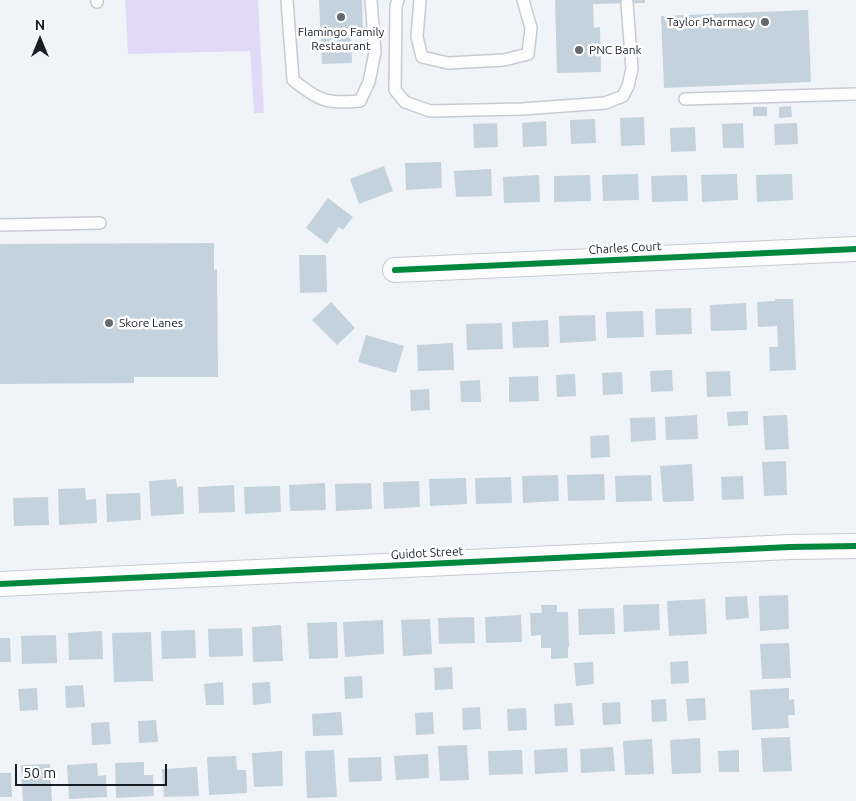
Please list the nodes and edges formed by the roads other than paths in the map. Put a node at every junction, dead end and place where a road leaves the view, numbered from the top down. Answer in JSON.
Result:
{"nodes":[{"id":1,"x":287,"y":0,"type":"edge"},
{"id":2,"x":371,"y":0,"type":"edge"},
{"id":3,"x":420,"y":0,"type":"edge"},
{"id":4,"x":523,"y":0,"type":"edge"},
{"id":5,"x":397,"y":3,"type":"edge"},
{"id":6,"x":627,"y":3,"type":"dead end"},
{"id":7,"x":856,"y":94,"type":"edge"},
{"id":8,"x":686,"y":99,"type":"dead end"},
{"id":9,"x":100,"y":223,"type":"dead end"},
{"id":10,"x":0,"y":224,"type":"edge"},
{"id":11,"x":856,"y":249,"type":"edge"},
{"id":12,"x":395,"y":270,"type":"dead end"},
{"id":13,"x":856,"y":546,"type":"edge"},
{"id":14,"x":0,"y":584,"type":"edge"}],
"edges":[{"from":1,"to":2,"type":"lane"},
{"from":3,"to":4,"type":"lane"},
{"from":5,"to":6,"type":"lane"},
{"from":7,"to":8,"type":"lane"},
{"from":9,"to":10,"type":"lane"},
{"from":11,"to":12,"type":"street","name":"Charles Court"},
{"from":13,"to":14,"type":"street","name":"Guidot Street"}]}
